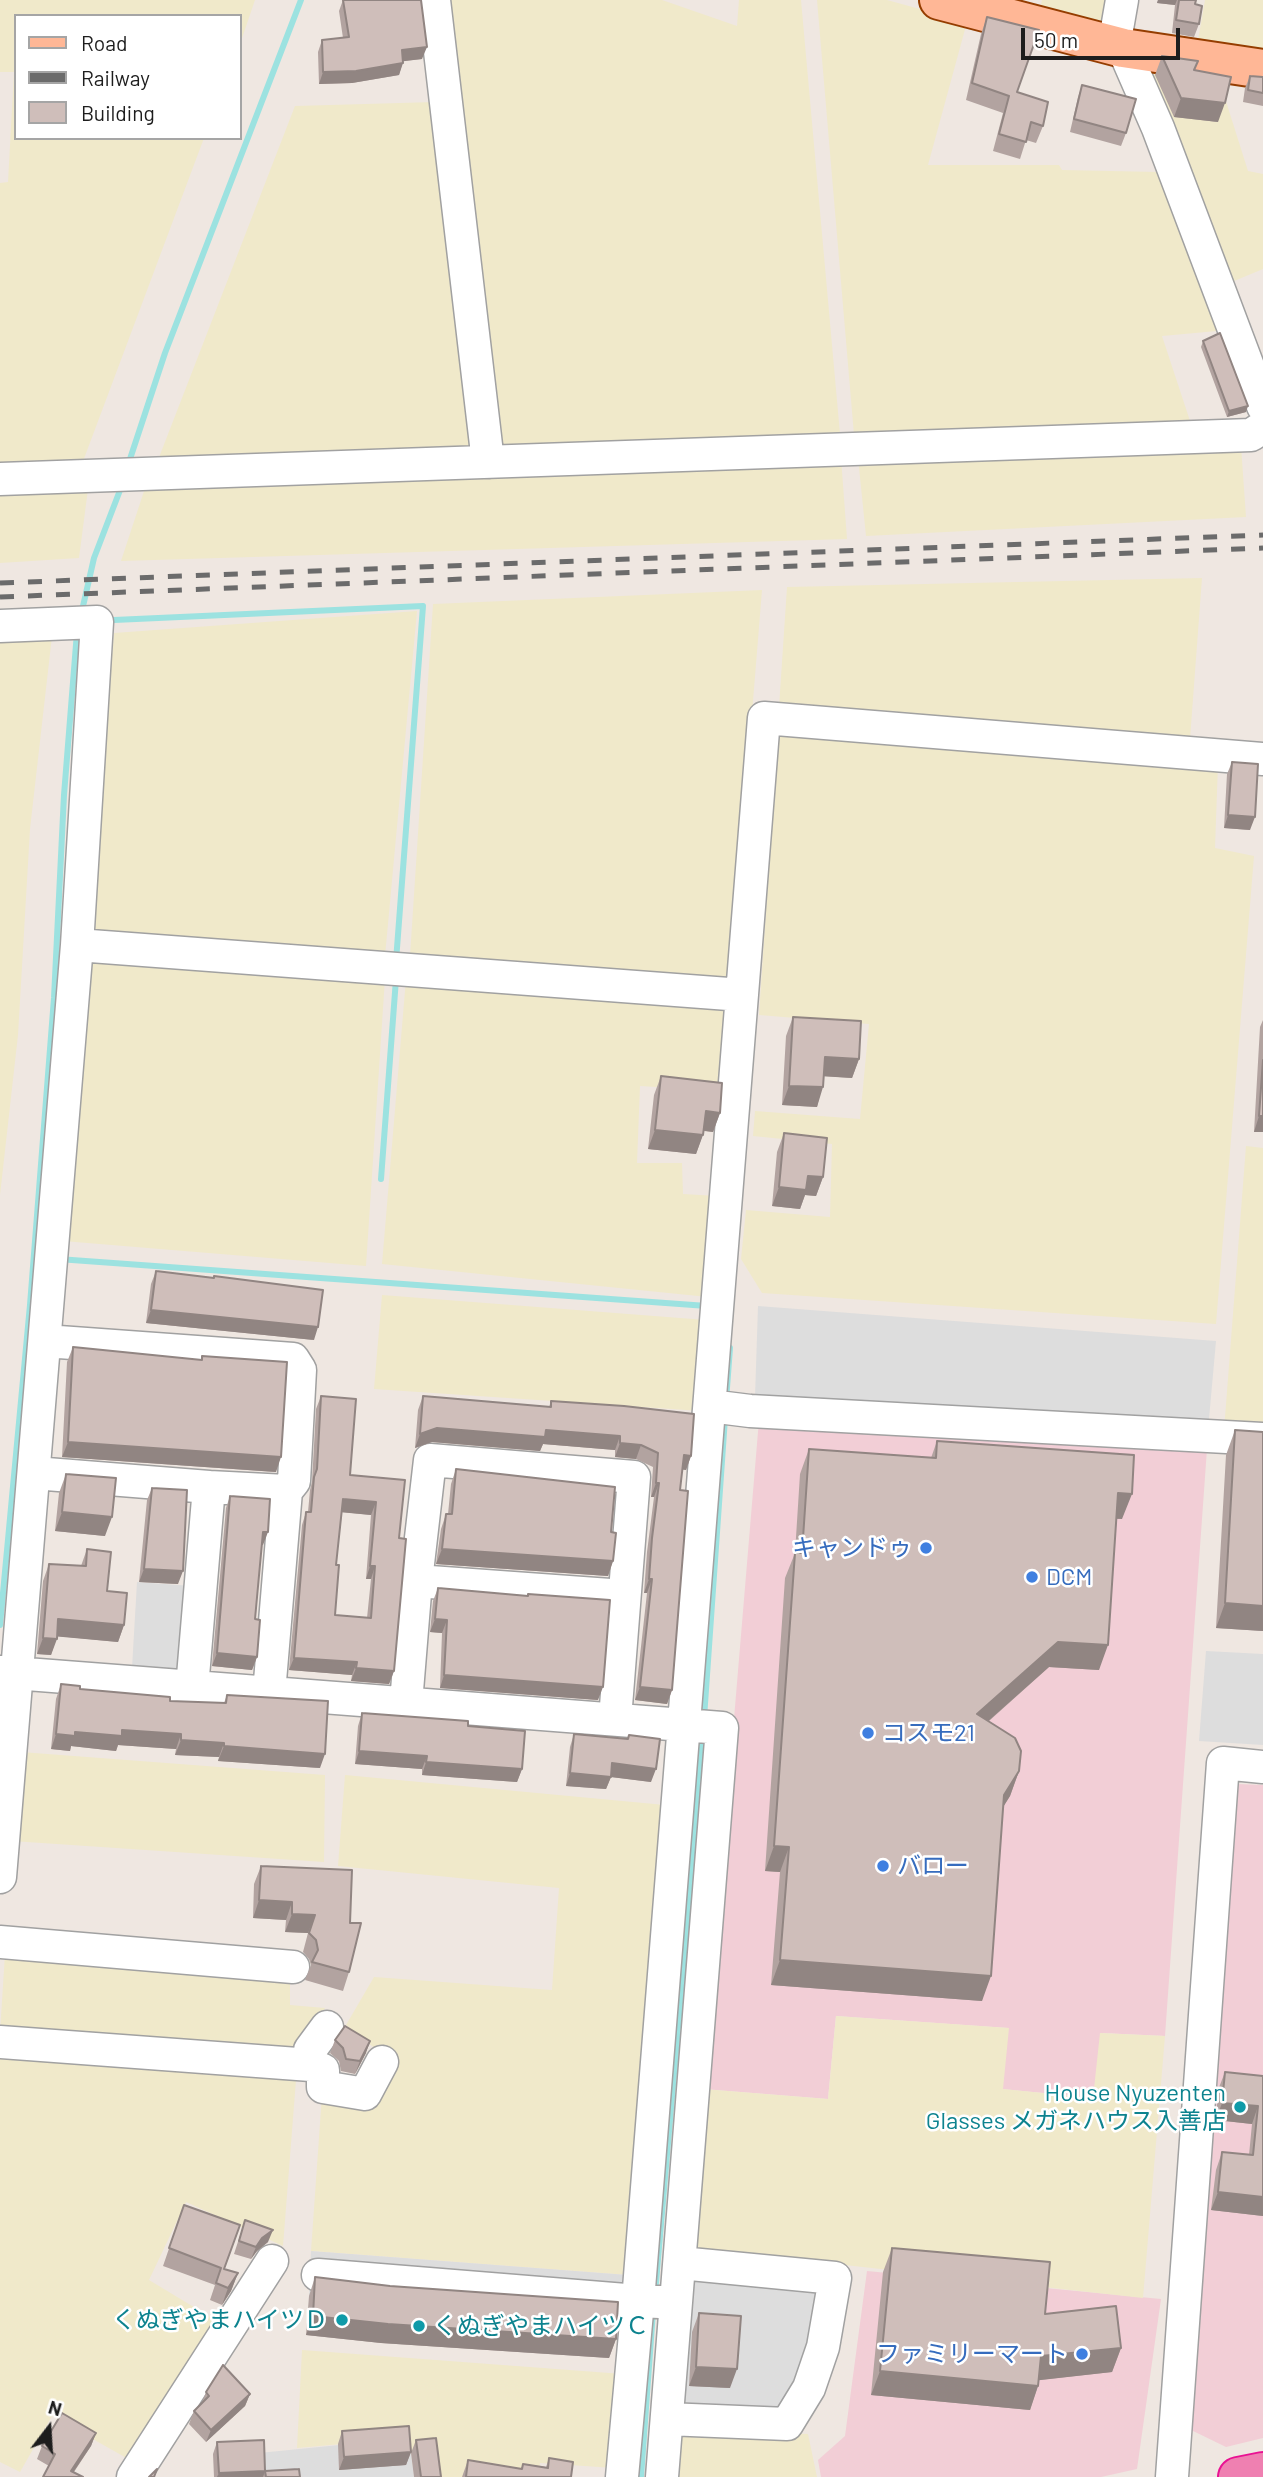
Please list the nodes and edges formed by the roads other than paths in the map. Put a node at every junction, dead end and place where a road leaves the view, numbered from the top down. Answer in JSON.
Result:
{"nodes":[{"id":1,"x":434,"y":0,"type":"edge"},
{"id":2,"x":939,"y":0,"type":"edge"},
{"id":3,"x":1122,"y":0,"type":"edge"},
{"id":4,"x":1119,"y":47,"type":"junction"},
{"id":5,"x":1263,"y":69,"type":"edge"},
{"id":6,"x":1263,"y":406,"type":"edge"},
{"id":7,"x":1263,"y":427,"type":"edge"},
{"id":8,"x":488,"y":461,"type":"junction"},
{"id":9,"x":0,"y":479,"type":"edge"},
{"id":10,"x":0,"y":626,"type":"edge"},
{"id":11,"x":1263,"y":759,"type":"edge"},
{"id":12,"x":77,"y":945,"type":"junction"},
{"id":13,"x":742,"y":995,"type":"junction"},
{"id":14,"x":45,"y":1341,"type":"junction"},
{"id":15,"x":710,"y":1406,"type":"junction"},
{"id":16,"x":1263,"y":1439,"type":"edge"},
{"id":17,"x":34,"y":1473,"type":"junction"},
{"id":18,"x":209,"y":1487,"type":"junction"},
{"id":19,"x":286,"y":1492,"type":"junction"},
{"id":20,"x":416,"y":1581,"type":"junction"},
{"id":21,"x":625,"y":1596,"type":"junction"},
{"id":22,"x":8,"y":1673,"type":"edge"},
{"id":23,"x":192,"y":1688,"type":"junction"},
{"id":24,"x":269,"y":1693,"type":"junction"},
{"id":25,"x":406,"y":1703,"type":"junction"},
{"id":26,"x":615,"y":1719,"type":"junction"},
{"id":27,"x":684,"y":1725,"type":"junction"},
{"id":28,"x":1263,"y":1767,"type":"edge"},
{"id":29,"x":0,"y":1877,"type":"edge"},
{"id":30,"x":0,"y":1942,"type":"edge"},
{"id":31,"x":293,"y":1967,"type":"dead end"},
{"id":32,"x":327,"y":2027,"type":"dead end"},
{"id":33,"x":0,"y":2042,"type":"edge"},
{"id":34,"x":382,"y":2062,"type":"dead end"},
{"id":35,"x":311,"y":2065,"type":"junction"},
{"id":36,"x":272,"y":2261,"type":"dead end"},
{"id":37,"x":680,"y":2263,"type":"junction"},
{"id":38,"x":318,"y":2275,"type":"edge"},
{"id":39,"x":638,"y":2301,"type":"junction"},
{"id":40,"x":677,"y":2303,"type":"junction"},
{"id":41,"x":667,"y":2419,"type":"junction"},
{"id":42,"x":1263,"y":2472,"type":"edge"},
{"id":43,"x":132,"y":2477,"type":"edge"},
{"id":44,"x":622,"y":2477,"type":"edge"},
{"id":45,"x":662,"y":2477,"type":"edge"},
{"id":46,"x":1172,"y":2477,"type":"edge"},
{"id":47,"x":1238,"y":2477,"type":"edge"}],
"edges":[{"from":1,"to":8,"type":"street"},
{"from":2,"to":4,"type":"main road"},
{"from":3,"to":4,"type":"street"},
{"from":4,"to":5,"type":"main road"},
{"from":4,"to":6,"type":"street"},
{"from":7,"to":8,"type":"street"},
{"from":8,"to":9,"type":"street"},
{"from":10,"to":12,"type":"street"},
{"from":11,"to":13,"type":"street"},
{"from":12,"to":13,"type":"street"},
{"from":12,"to":14,"type":"street"},
{"from":13,"to":15,"type":"street"},
{"from":14,"to":17,"type":"street"},
{"from":14,"to":19,"type":"street"},
{"from":15,"to":16,"type":"street"},
{"from":15,"to":27,"type":"street"},
{"from":17,"to":18,"type":"street"},
{"from":17,"to":22,"type":"street"},
{"from":18,"to":19,"type":"street"},
{"from":18,"to":23,"type":"street"},
{"from":19,"to":24,"type":"street"},
{"from":20,"to":21,"type":"street"},
{"from":20,"to":21,"type":"street"},
{"from":20,"to":25,"type":"street"},
{"from":21,"to":26,"type":"street"},
{"from":22,"to":23,"type":"street"},
{"from":22,"to":29,"type":"street"},
{"from":23,"to":24,"type":"street"},
{"from":24,"to":25,"type":"street"},
{"from":25,"to":26,"type":"street"},
{"from":26,"to":27,"type":"street"},
{"from":27,"to":37,"type":"street"},
{"from":27,"to":39,"type":"street"},
{"from":28,"to":46,"type":"street"},
{"from":30,"to":31,"type":"street"},
{"from":32,"to":35,"type":"street"},
{"from":33,"to":35,"type":"street"},
{"from":34,"to":35,"type":"street"},
{"from":36,"to":43,"type":"street"},
{"from":37,"to":40,"type":"street"},
{"from":37,"to":41,"type":"street"},
{"from":38,"to":39,"type":"street"},
{"from":39,"to":40,"type":"street"},
{"from":39,"to":44,"type":"street"},
{"from":40,"to":41,"type":"street"},
{"from":41,"to":45,"type":"street"},
{"from":42,"to":47,"type":"highway"}]}
